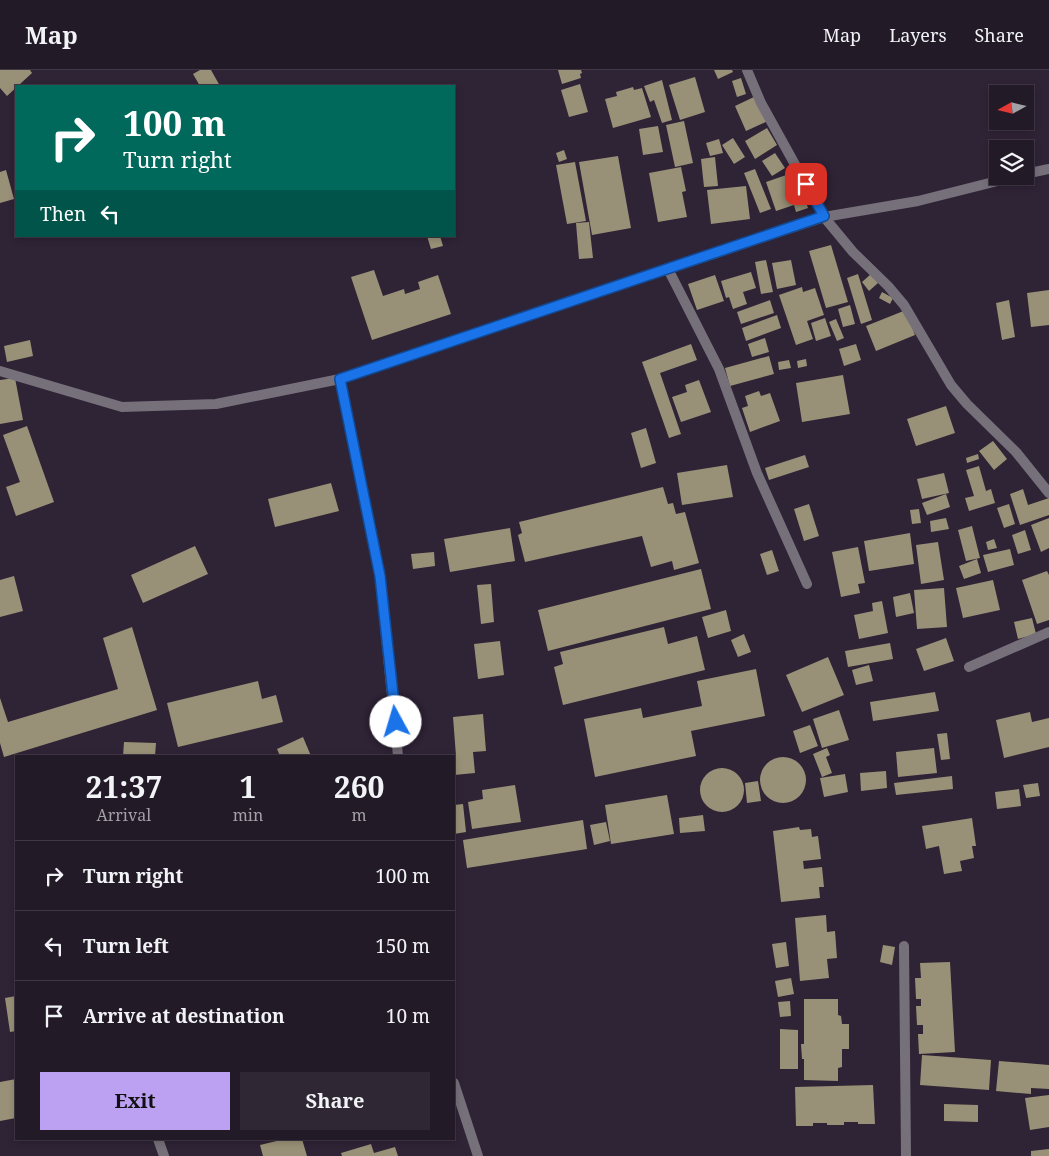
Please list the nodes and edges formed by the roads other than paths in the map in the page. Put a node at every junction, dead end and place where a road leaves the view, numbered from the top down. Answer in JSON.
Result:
{"nodes":[{"id":1,"x":747,"y":70,"type":"edge"},
{"id":2,"x":1049,"y":169,"type":"edge"},
{"id":3,"x":1034,"y":172,"type":"edge"},
{"id":4,"x":989,"y":183,"type":"edge"},
{"id":5,"x":824,"y":216,"type":"junction"},
{"id":6,"x":668,"y":269,"type":"junction"},
{"id":7,"x":0,"y":372,"type":"edge"},
{"id":8,"x":340,"y":379,"type":"junction"},
{"id":9,"x":1049,"y":493,"type":"edge"},
{"id":10,"x":808,"y":584,"type":"dead end"},
{"id":11,"x":1049,"y":632,"type":"edge"},
{"id":12,"x":969,"y":667,"type":"dead end"},
{"id":13,"x":398,"y":755,"type":"edge"},
{"id":14,"x":904,"y":946,"type":"dead end"},
{"id":15,"x":455,"y":1086,"type":"edge"},
{"id":16,"x":158,"y":1140,"type":"edge"},
{"id":17,"x":164,"y":1156,"type":"edge"},
{"id":18,"x":478,"y":1156,"type":"edge"},
{"id":19,"x":906,"y":1156,"type":"edge"}],
"edges":[{"from":1,"to":5,"type":"street"},
{"from":2,"to":3,"type":"street"},
{"from":4,"to":5,"type":"street"},
{"from":5,"to":6,"type":"street"},
{"from":5,"to":9,"type":"street"},
{"from":6,"to":8,"type":"street"},
{"from":6,"to":10,"type":"street"},
{"from":7,"to":8,"type":"street"},
{"from":8,"to":13,"type":"street"},
{"from":11,"to":12,"type":"street"},
{"from":14,"to":19,"type":"street"},
{"from":15,"to":18,"type":"street"},
{"from":16,"to":17,"type":"street"}]}
